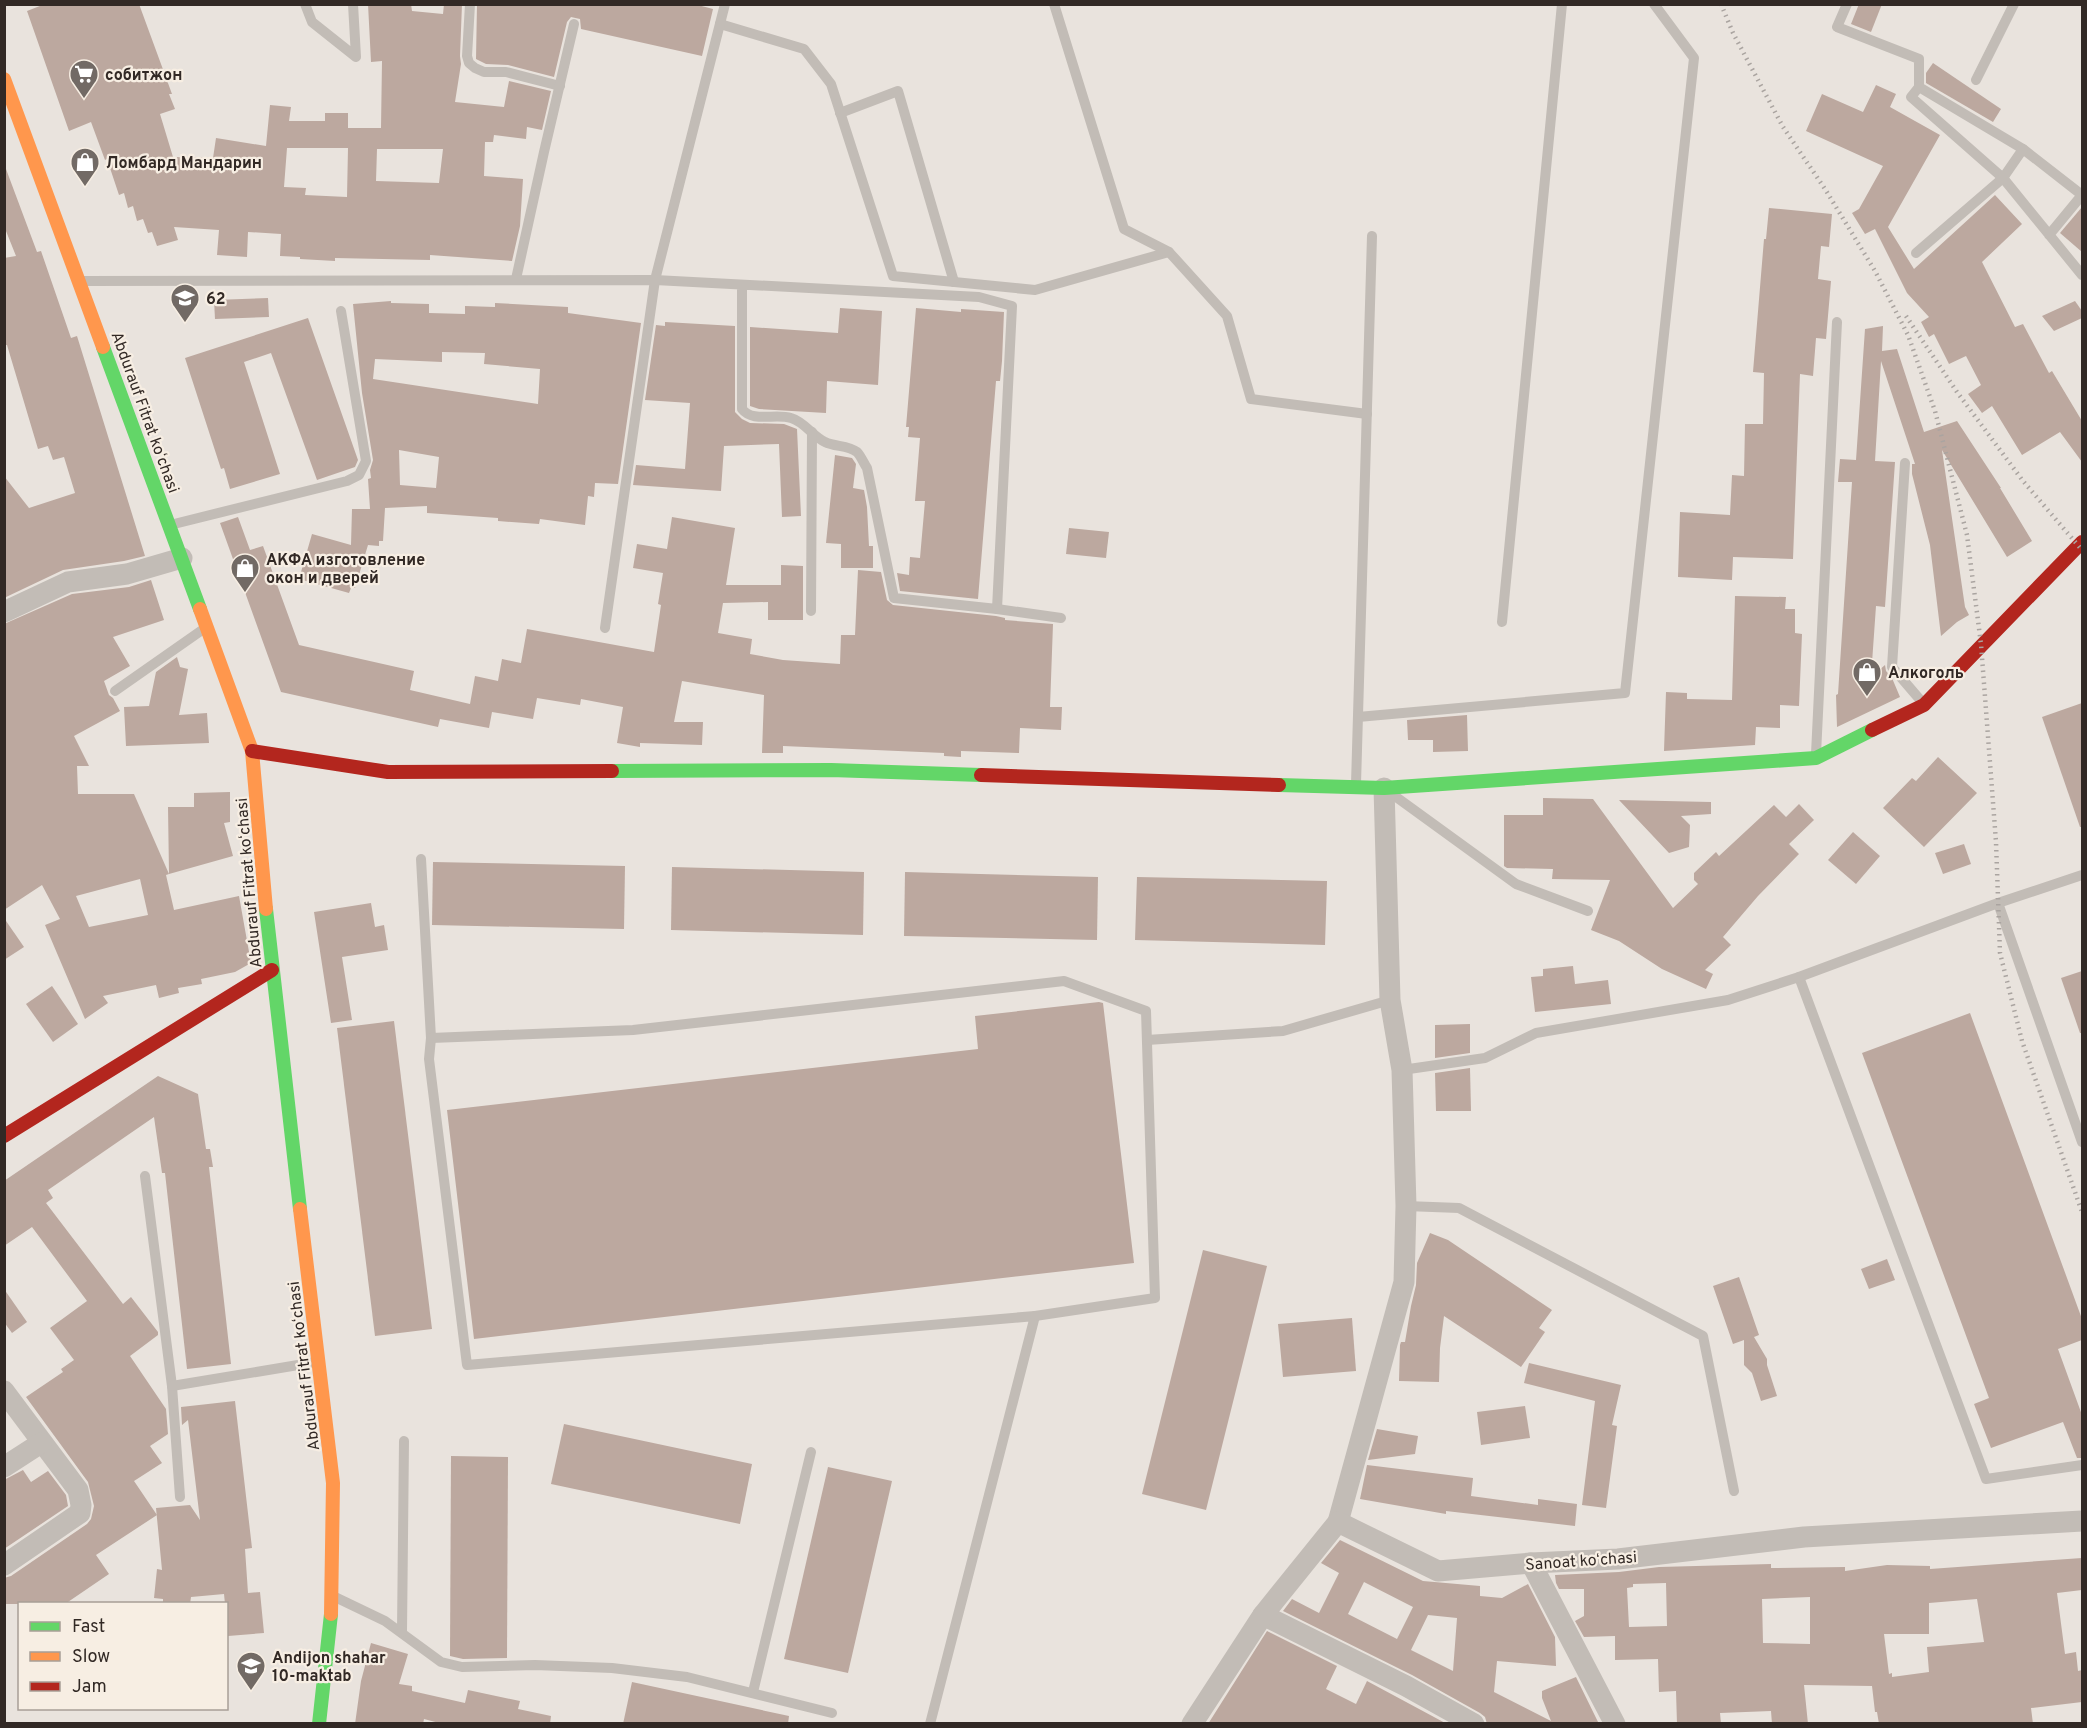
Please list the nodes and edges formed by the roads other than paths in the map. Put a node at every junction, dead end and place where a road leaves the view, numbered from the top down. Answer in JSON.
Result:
{"nodes":[{"id":1,"x":305,"y":4,"type":"edge"},
{"id":2,"x":353,"y":4,"type":"edge"},
{"id":3,"x":470,"y":4,"type":"edge"},
{"id":4,"x":725,"y":4,"type":"edge"},
{"id":5,"x":1054,"y":4,"type":"edge"},
{"id":6,"x":1562,"y":4,"type":"edge"},
{"id":7,"x":1654,"y":4,"type":"edge"},
{"id":8,"x":1847,"y":4,"type":"edge"},
{"id":9,"x":2014,"y":4,"type":"edge"},
{"id":10,"x":574,"y":24,"type":"dead end"},
{"id":11,"x":720,"y":24,"type":"junction"},
{"id":12,"x":4,"y":79,"type":"edge"},
{"id":13,"x":1976,"y":80,"type":"dead end"},
{"id":14,"x":560,"y":86,"type":"junction"},
{"id":15,"x":1919,"y":87,"type":"junction"},
{"id":16,"x":840,"y":113,"type":"junction"},
{"id":17,"x":2024,"y":149,"type":"junction"},
{"id":18,"x":2003,"y":178,"type":"junction"},
{"id":19,"x":2049,"y":235,"type":"junction"},
{"id":20,"x":1372,"y":236,"type":"dead end"},
{"id":21,"x":1169,"y":252,"type":"junction"},
{"id":22,"x":1916,"y":253,"type":"dead end"},
{"id":23,"x":2082,"y":275,"type":"edge"},
{"id":24,"x":516,"y":279,"type":"junction"},
{"id":25,"x":655,"y":280,"type":"junction"},
{"id":26,"x":81,"y":281,"type":"junction"},
{"id":27,"x":954,"y":282,"type":"junction"},
{"id":28,"x":742,"y":285,"type":"junction"},
{"id":29,"x":341,"y":311,"type":"dead end"},
{"id":30,"x":1837,"y":322,"type":"dead end"},
{"id":31,"x":1367,"y":414,"type":"junction"},
{"id":32,"x":812,"y":432,"type":"junction"},
{"id":33,"x":1905,"y":463,"type":"dead end"},
{"id":34,"x":170,"y":525,"type":"junction"},
{"id":35,"x":2082,"y":542,"type":"edge"},
{"id":36,"x":182,"y":558,"type":"junction"},
{"id":37,"x":997,"y":609,"type":"junction"},
{"id":38,"x":811,"y":610,"type":"dead end"},
{"id":39,"x":4,"y":612,"type":"edge"},
{"id":40,"x":1061,"y":618,"type":"dead end"},
{"id":41,"x":1502,"y":622,"type":"dead end"},
{"id":42,"x":205,"y":627,"type":"junction"},
{"id":43,"x":604,"y":628,"type":"dead end"},
{"id":44,"x":115,"y":691,"type":"dead end"},
{"id":45,"x":1924,"y":705,"type":"junction"},
{"id":46,"x":1358,"y":717,"type":"junction"},
{"id":47,"x":252,"y":751,"type":"junction"},
{"id":48,"x":1815,"y":758,"type":"junction"},
{"id":49,"x":1356,"y":788,"type":"junction"},
{"id":50,"x":1384,"y":788,"type":"junction"},
{"id":51,"x":421,"y":859,"type":"dead end"},
{"id":52,"x":2082,"y":875,"type":"edge"},
{"id":53,"x":1998,"y":903,"type":"junction"},
{"id":54,"x":1588,"y":911,"type":"dead end"},
{"id":55,"x":272,"y":970,"type":"junction"},
{"id":56,"x":1799,"y":977,"type":"junction"},
{"id":57,"x":1390,"y":1000,"type":"junction"},
{"id":58,"x":430,"y":1038,"type":"junction"},
{"id":59,"x":1147,"y":1040,"type":"junction"},
{"id":60,"x":1402,"y":1070,"type":"junction"},
{"id":61,"x":4,"y":1136,"type":"edge"},
{"id":62,"x":2082,"y":1142,"type":"edge"},
{"id":63,"x":145,"y":1176,"type":"dead end"},
{"id":64,"x":1406,"y":1206,"type":"junction"},
{"id":65,"x":1035,"y":1316,"type":"junction"},
{"id":66,"x":319,"y":1361,"type":"junction"},
{"id":67,"x":172,"y":1386,"type":"junction"},
{"id":68,"x":4,"y":1391,"type":"edge"},
{"id":69,"x":404,"y":1441,"type":"dead end"},
{"id":70,"x":41,"y":1443,"type":"junction"},
{"id":71,"x":811,"y":1452,"type":"dead end"},
{"id":72,"x":2082,"y":1465,"type":"edge"},
{"id":73,"x":4,"y":1467,"type":"edge"},
{"id":74,"x":1734,"y":1491,"type":"dead end"},
{"id":75,"x":180,"y":1497,"type":"dead end"},
{"id":76,"x":2082,"y":1521,"type":"edge"},
{"id":77,"x":1338,"y":1522,"type":"junction"},
{"id":78,"x":1531,"y":1563,"type":"junction"},
{"id":79,"x":4,"y":1565,"type":"edge"},
{"id":80,"x":332,"y":1596,"type":"junction"},
{"id":81,"x":1263,"y":1614,"type":"junction"},
{"id":82,"x":402,"y":1632,"type":"junction"},
{"id":83,"x":753,"y":1692,"type":"junction"},
{"id":84,"x":832,"y":1713,"type":"dead end"},
{"id":85,"x":319,"y":1724,"type":"edge"},
{"id":86,"x":930,"y":1724,"type":"edge"},
{"id":87,"x":1192,"y":1724,"type":"edge"},
{"id":88,"x":1474,"y":1724,"type":"edge"},
{"id":89,"x":1615,"y":1724,"type":"edge"}],
"edges":[{"from":1,"to":2,"type":"lane"},
{"from":3,"to":14,"type":"lane"},
{"from":4,"to":11,"type":"lane"},
{"from":5,"to":21,"type":"lane"},
{"from":6,"to":41,"type":"lane"},
{"from":7,"to":46,"type":"lane"},
{"from":8,"to":15,"type":"lane"},
{"from":9,"to":13,"type":"lane"},
{"from":10,"to":14,"type":"lane"},
{"from":11,"to":16,"type":"lane"},
{"from":11,"to":25,"type":"lane"},
{"from":12,"to":26,"type":"street","name":"Abdurauf Fitrat koʻchasi"},
{"from":14,"to":24,"type":"lane"},
{"from":15,"to":17,"type":"lane"},
{"from":15,"to":18,"type":"lane"},
{"from":16,"to":27,"type":"lane"},
{"from":16,"to":27,"type":"lane"},
{"from":17,"to":18,"type":"lane"},
{"from":17,"to":19,"type":"lane"},
{"from":18,"to":19,"type":"lane"},
{"from":18,"to":22,"type":"lane"},
{"from":19,"to":23,"type":"lane"},
{"from":20,"to":31,"type":"lane"},
{"from":21,"to":27,"type":"lane"},
{"from":21,"to":31,"type":"lane"},
{"from":24,"to":25,"type":"lane"},
{"from":24,"to":26,"type":"lane"},
{"from":25,"to":28,"type":"lane"},
{"from":25,"to":43,"type":"lane"},
{"from":26,"to":34,"type":"street","name":"Abdurauf Fitrat koʻchasi"},
{"from":28,"to":32,"type":"lane"},
{"from":28,"to":37,"type":"lane"},
{"from":29,"to":34,"type":"lane"},
{"from":30,"to":48,"type":"lane"},
{"from":31,"to":46,"type":"lane"},
{"from":32,"to":37,"type":"lane"},
{"from":32,"to":38,"type":"lane"},
{"from":33,"to":45,"type":"lane"},
{"from":34,"to":36,"type":"street","name":"Abdurauf Fitrat koʻchasi"},
{"from":35,"to":45,"type":"street"},
{"from":36,"to":39,"type":"street"},
{"from":36,"to":42,"type":"street","name":"Abdurauf Fitrat koʻchasi"},
{"from":37,"to":40,"type":"lane"},
{"from":42,"to":44,"type":"lane"},
{"from":42,"to":47,"type":"street","name":"Abdurauf Fitrat koʻchasi"},
{"from":45,"to":48,"type":"street"},
{"from":46,"to":49,"type":"lane"},
{"from":47,"to":49,"type":"street"},
{"from":47,"to":55,"type":"street","name":"Abdurauf Fitrat koʻchasi"},
{"from":48,"to":50,"type":"street"},
{"from":49,"to":50,"type":"street"},
{"from":50,"to":54,"type":"lane"},
{"from":50,"to":57,"type":"street"},
{"from":51,"to":58,"type":"lane"},
{"from":52,"to":53,"type":"lane"},
{"from":53,"to":56,"type":"lane"},
{"from":53,"to":62,"type":"lane"},
{"from":55,"to":61,"type":"street"},
{"from":55,"to":66,"type":"street","name":"Abdurauf Fitrat koʻchasi"},
{"from":56,"to":60,"type":"lane"},
{"from":56,"to":72,"type":"lane"},
{"from":57,"to":59,"type":"lane"},
{"from":57,"to":60,"type":"street"},
{"from":58,"to":59,"type":"lane"},
{"from":58,"to":65,"type":"lane"},
{"from":59,"to":65,"type":"lane"},
{"from":60,"to":64,"type":"street"},
{"from":63,"to":67,"type":"lane"},
{"from":64,"to":74,"type":"lane"},
{"from":64,"to":77,"type":"street"},
{"from":65,"to":86,"type":"lane"},
{"from":66,"to":67,"type":"lane"},
{"from":66,"to":80,"type":"street","name":"Abdurauf Fitrat koʻchasi"},
{"from":67,"to":75,"type":"lane"},
{"from":68,"to":70,"type":"street"},
{"from":69,"to":82,"type":"lane"},
{"from":70,"to":73,"type":"street"},
{"from":70,"to":79,"type":"street"},
{"from":71,"to":83,"type":"lane"},
{"from":76,"to":78,"type":"street","name":"Sanoat koʻchasi"},
{"from":77,"to":78,"type":"street","name":"Sanoat koʻchasi"},
{"from":77,"to":81,"type":"street"},
{"from":78,"to":89,"type":"street"},
{"from":80,"to":82,"type":"lane"},
{"from":80,"to":85,"type":"street","name":"Abdurauf Fitrat koʻchasi"},
{"from":81,"to":87,"type":"street"},
{"from":81,"to":88,"type":"street"},
{"from":82,"to":83,"type":"lane"},
{"from":83,"to":84,"type":"lane"}]}
